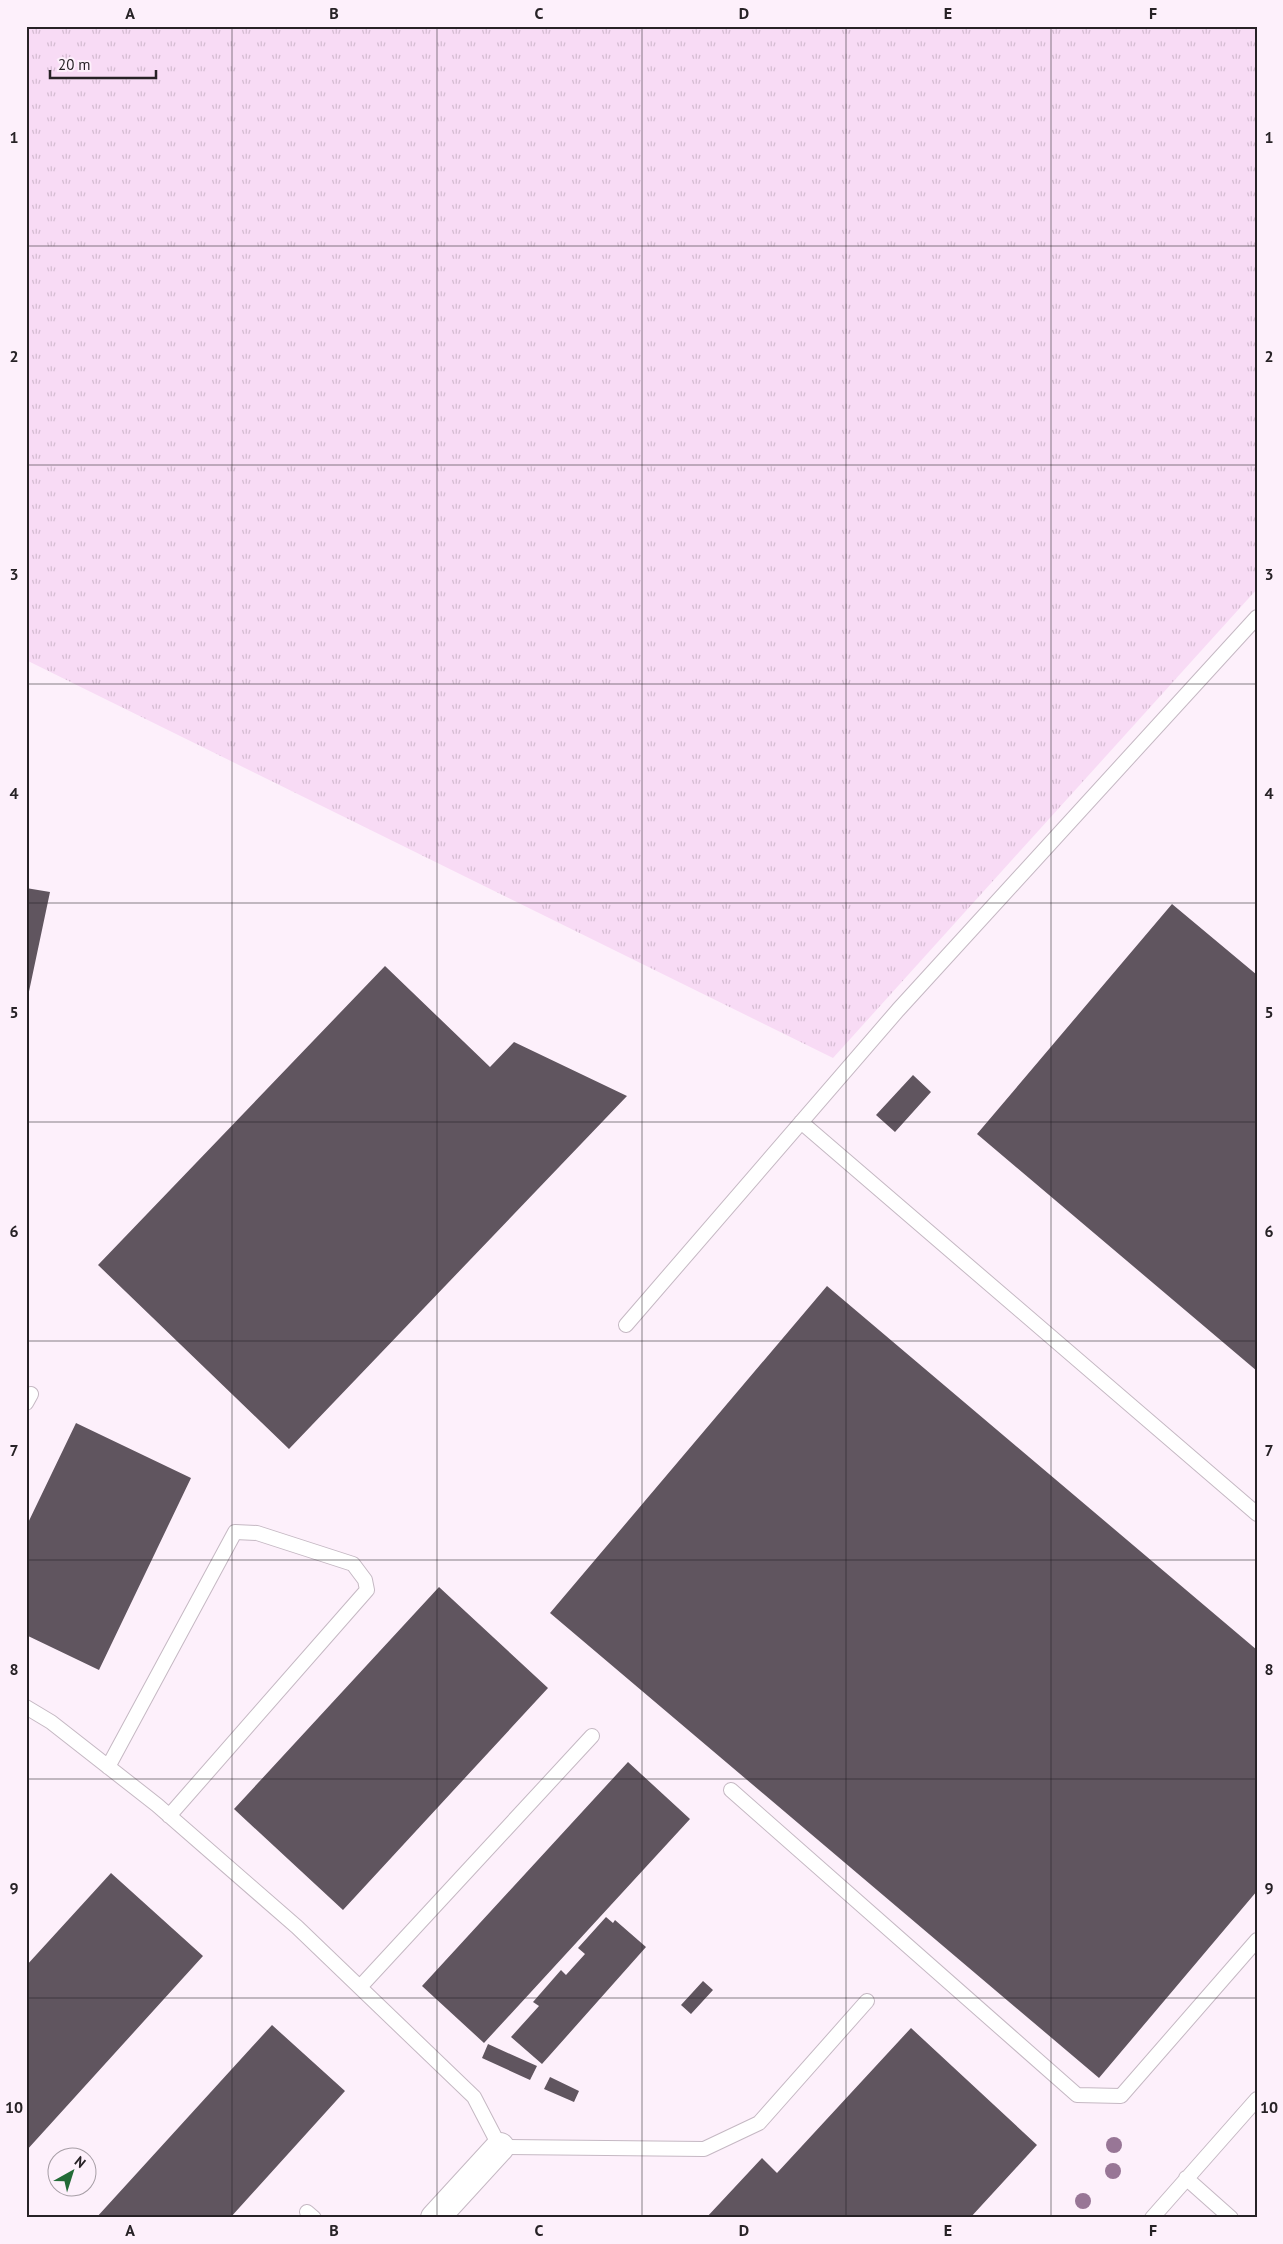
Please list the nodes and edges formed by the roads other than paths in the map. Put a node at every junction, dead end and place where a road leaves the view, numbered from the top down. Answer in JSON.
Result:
{"nodes":[{"id":1,"x":1257,"y":617,"type":"edge"},
{"id":2,"x":801,"y":1122,"type":"junction"},
{"id":3,"x":626,"y":1325,"type":"dead end"},
{"id":4,"x":1257,"y":1514,"type":"edge"},
{"id":5,"x":26,"y":1707,"type":"edge"},
{"id":6,"x":592,"y":1736,"type":"dead end"},
{"id":7,"x":108,"y":1766,"type":"junction"},
{"id":8,"x":731,"y":1790,"type":"dead end"},
{"id":9,"x":170,"y":1816,"type":"junction"},
{"id":10,"x":1257,"y":1940,"type":"edge"},
{"id":11,"x":360,"y":1987,"type":"junction"},
{"id":12,"x":867,"y":2001,"type":"dead end"},
{"id":13,"x":1257,"y":2099,"type":"edge"},
{"id":14,"x":500,"y":2147,"type":"junction"},
{"id":15,"x":1186,"y":2178,"type":"junction"},
{"id":16,"x":436,"y":2218,"type":"edge"},
{"id":17,"x":1152,"y":2218,"type":"edge"},
{"id":18,"x":1231,"y":2218,"type":"edge"}],
"edges":[{"from":1,"to":2,"type":"lane"},
{"from":2,"to":3,"type":"lane"},
{"from":2,"to":4,"type":"lane"},
{"from":5,"to":7,"type":"lane"},
{"from":6,"to":11,"type":"lane"},
{"from":7,"to":9,"type":"lane"},
{"from":7,"to":9,"type":"lane"},
{"from":8,"to":10,"type":"lane"},
{"from":9,"to":11,"type":"lane"},
{"from":11,"to":14,"type":"lane"},
{"from":12,"to":14,"type":"lane"},
{"from":13,"to":15,"type":"lane"},
{"from":14,"to":16,"type":"street"},
{"from":15,"to":17,"type":"lane"},
{"from":15,"to":18,"type":"lane"}]}
